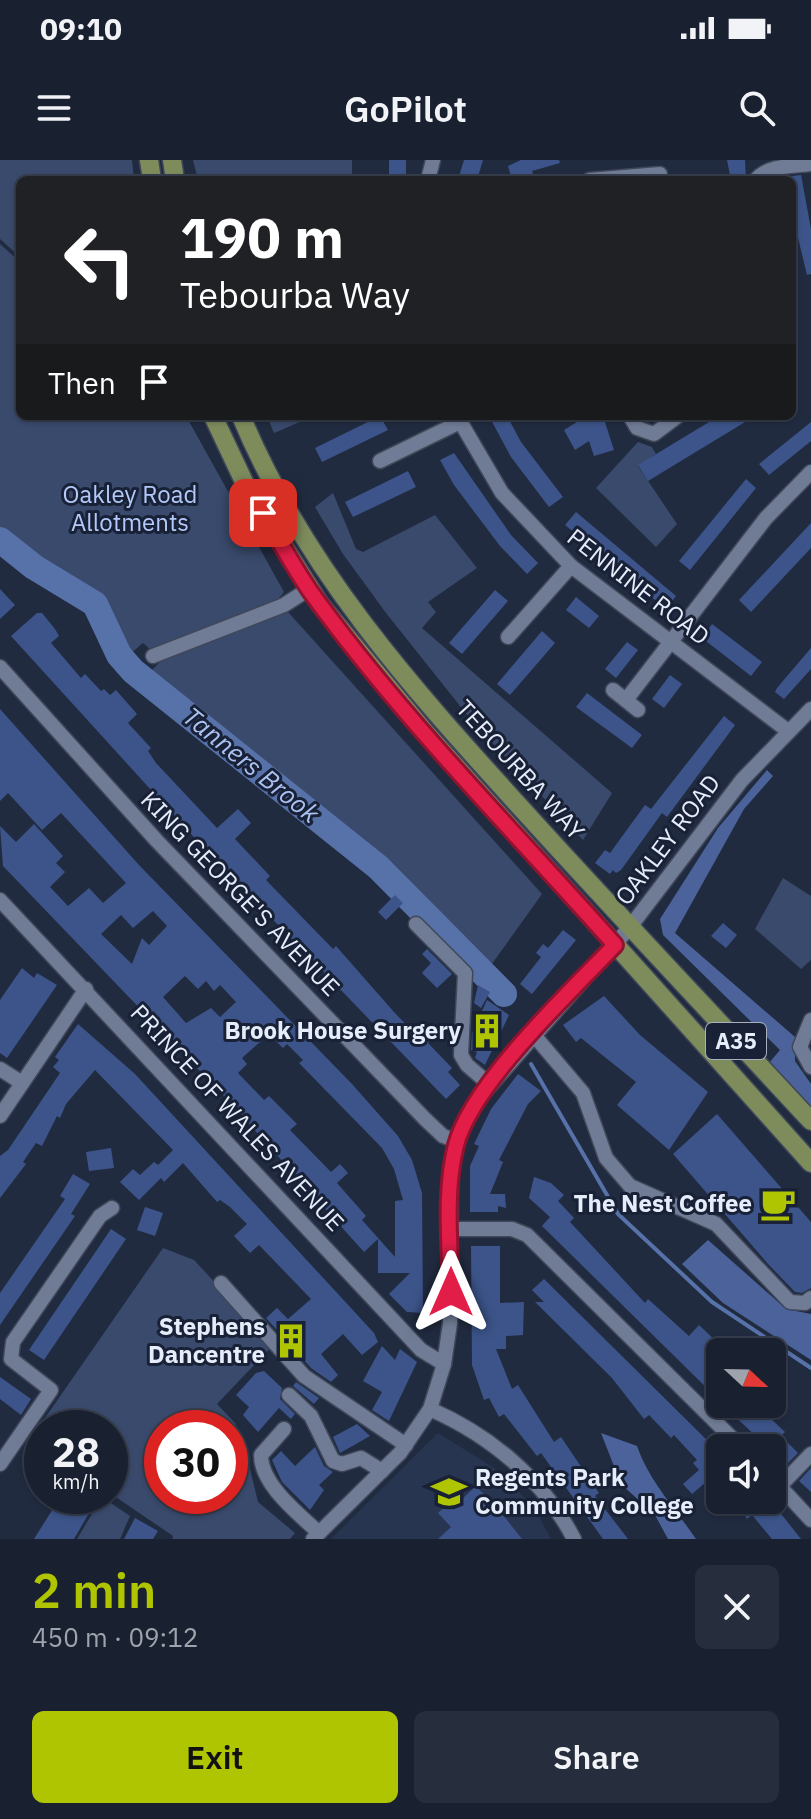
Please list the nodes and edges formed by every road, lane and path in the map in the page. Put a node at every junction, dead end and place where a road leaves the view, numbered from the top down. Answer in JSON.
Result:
{"nodes":[{"id":1,"x":811,"y":164,"type":"edge"},
{"id":2,"x":660,"y":171,"type":"edge"},
{"id":3,"x":621,"y":176,"type":"edge"},
{"id":4,"x":759,"y":176,"type":"edge"},
{"id":5,"x":215,"y":420,"type":"edge"},
{"id":6,"x":243,"y":420,"type":"edge"},
{"id":7,"x":456,"y":420,"type":"edge"},
{"id":8,"x":459,"y":420,"type":"edge"},
{"id":9,"x":632,"y":420,"type":"edge"},
{"id":10,"x":673,"y":420,"type":"edge"},
{"id":11,"x":380,"y":461,"type":"dead end"},
{"id":12,"x":811,"y":472,"type":"edge"},
{"id":13,"x":571,"y":566,"type":"junction"},
{"id":14,"x":309,"y":589,"type":"junction"},
{"id":15,"x":508,"y":637,"type":"dead end"},
{"id":16,"x":670,"y":642,"type":"junction"},
{"id":17,"x":153,"y":656,"type":"dead end"},
{"id":18,"x":0,"y":667,"type":"edge"},
{"id":19,"x":613,"y":690,"type":"dead end"},
{"id":20,"x":811,"y":709,"type":"edge"},
{"id":21,"x":788,"y":731,"type":"junction"},
{"id":22,"x":0,"y":900,"type":"edge"},
{"id":23,"x":416,"y":924,"type":"dead end"},
{"id":24,"x":630,"y":927,"type":"junction"},
{"id":25,"x":615,"y":945,"type":"junction"},
{"id":26,"x":86,"y":989,"type":"junction"},
{"id":27,"x":811,"y":1020,"type":"edge"},
{"id":28,"x":533,"y":1034,"type":"junction"},
{"id":29,"x":811,"y":1067,"type":"edge"},
{"id":30,"x":0,"y":1069,"type":"edge"},
{"id":31,"x":22,"y":1083,"type":"junction"},
{"id":32,"x":489,"y":1084,"type":"junction"},
{"id":33,"x":0,"y":1116,"type":"edge"},
{"id":34,"x":811,"y":1121,"type":"edge"},
{"id":35,"x":457,"y":1141,"type":"junction"},
{"id":36,"x":811,"y":1163,"type":"edge"},
{"id":37,"x":112,"y":1208,"type":"dead end"},
{"id":38,"x":450,"y":1229,"type":"junction"},
{"id":39,"x":221,"y":1283,"type":"dead end"},
{"id":40,"x":811,"y":1298,"type":"edge"},
{"id":41,"x":444,"y":1364,"type":"junction"},
{"id":42,"x":289,"y":1395,"type":"dead end"},
{"id":43,"x":430,"y":1409,"type":"junction"},
{"id":44,"x":284,"y":1429,"type":"dead end"},
{"id":45,"x":728,"y":1434,"type":"edge"},
{"id":46,"x":406,"y":1445,"type":"junction"},
{"id":47,"x":811,"y":1454,"type":"edge"},
{"id":48,"x":0,"y":1464,"type":"edge"},
{"id":49,"x":382,"y":1471,"type":"junction"},
{"id":50,"x":786,"y":1474,"type":"edge"},
{"id":51,"x":786,"y":1493,"type":"edge"},
{"id":52,"x":811,"y":1520,"type":"edge"},
{"id":53,"x":316,"y":1536,"type":"edge"},
{"id":54,"x":574,"y":1539,"type":"edge"}],
"edges":[{"from":1,"to":4,"type":"street"},
{"from":2,"to":3,"type":"street"},
{"from":5,"to":14,"type":"main road","name":"TEBOURBA WAY","number":"A35"},
{"from":6,"to":24,"type":"main road","name":"TEBOURBA WAY","number":"A35"},
{"from":7,"to":11,"type":"street"},
{"from":8,"to":13,"type":"street","name":"PENNINE ROAD"},
{"from":9,"to":10,"type":"street"},
{"from":12,"to":16,"type":"street"},
{"from":13,"to":15,"type":"street"},
{"from":13,"to":16,"type":"street","name":"PENNINE ROAD"},
{"from":14,"to":17,"type":"street"},
{"from":14,"to":25,"type":"main road","name":"TEBOURBA WAY","number":"A35"},
{"from":16,"to":19,"type":"street"},
{"from":16,"to":21,"type":"street","name":"PENNINE ROAD"},
{"from":18,"to":35,"type":"street","name":"KING GEORGE'S AVENUE"},
{"from":20,"to":21,"type":"street","name":"OAKLEY ROAD"},
{"from":21,"to":24,"type":"street","name":"OAKLEY ROAD"},
{"from":22,"to":26,"type":"street","name":"PRINCE OF WALES AVENUE"},
{"from":23,"to":32,"type":"street"},
{"from":24,"to":25,"type":"street","name":"OAKLEY ROAD"},
{"from":24,"to":34,"type":"main road","name":"TEBOURBA WAY","number":"A35"},
{"from":25,"to":28,"type":"street","name":"OAKLEY ROAD"},
{"from":25,"to":36,"type":"main road","name":"TEBOURBA WAY","number":"A35"},
{"from":26,"to":31,"type":"street"},
{"from":26,"to":41,"type":"street","name":"PRINCE OF WALES AVENUE"},
{"from":27,"to":29,"type":"street"},
{"from":28,"to":32,"type":"street","name":"OAKLEY ROAD"},
{"from":28,"to":40,"type":"street"},
{"from":30,"to":31,"type":"street"},
{"from":31,"to":33,"type":"street"},
{"from":32,"to":35,"type":"street","name":"OAKLEY ROAD"},
{"from":35,"to":38,"type":"street","name":"OAKLEY ROAD"},
{"from":37,"to":48,"type":"street"},
{"from":38,"to":41,"type":"street","name":"OAKLEY ROAD"},
{"from":38,"to":45,"type":"street"},
{"from":39,"to":46,"type":"street"},
{"from":41,"to":43,"type":"street","name":"OAKLEY ROAD"},
{"from":42,"to":49,"type":"street"},
{"from":43,"to":46,"type":"street","name":"OAKLEY ROAD"},
{"from":43,"to":54,"type":"street"},
{"from":44,"to":53,"type":"street"},
{"from":46,"to":49,"type":"street","name":"OAKLEY ROAD"},
{"from":47,"to":50,"type":"street"},
{"from":49,"to":53,"type":"street","name":"OAKLEY ROAD"},
{"from":51,"to":52,"type":"street"}]}
